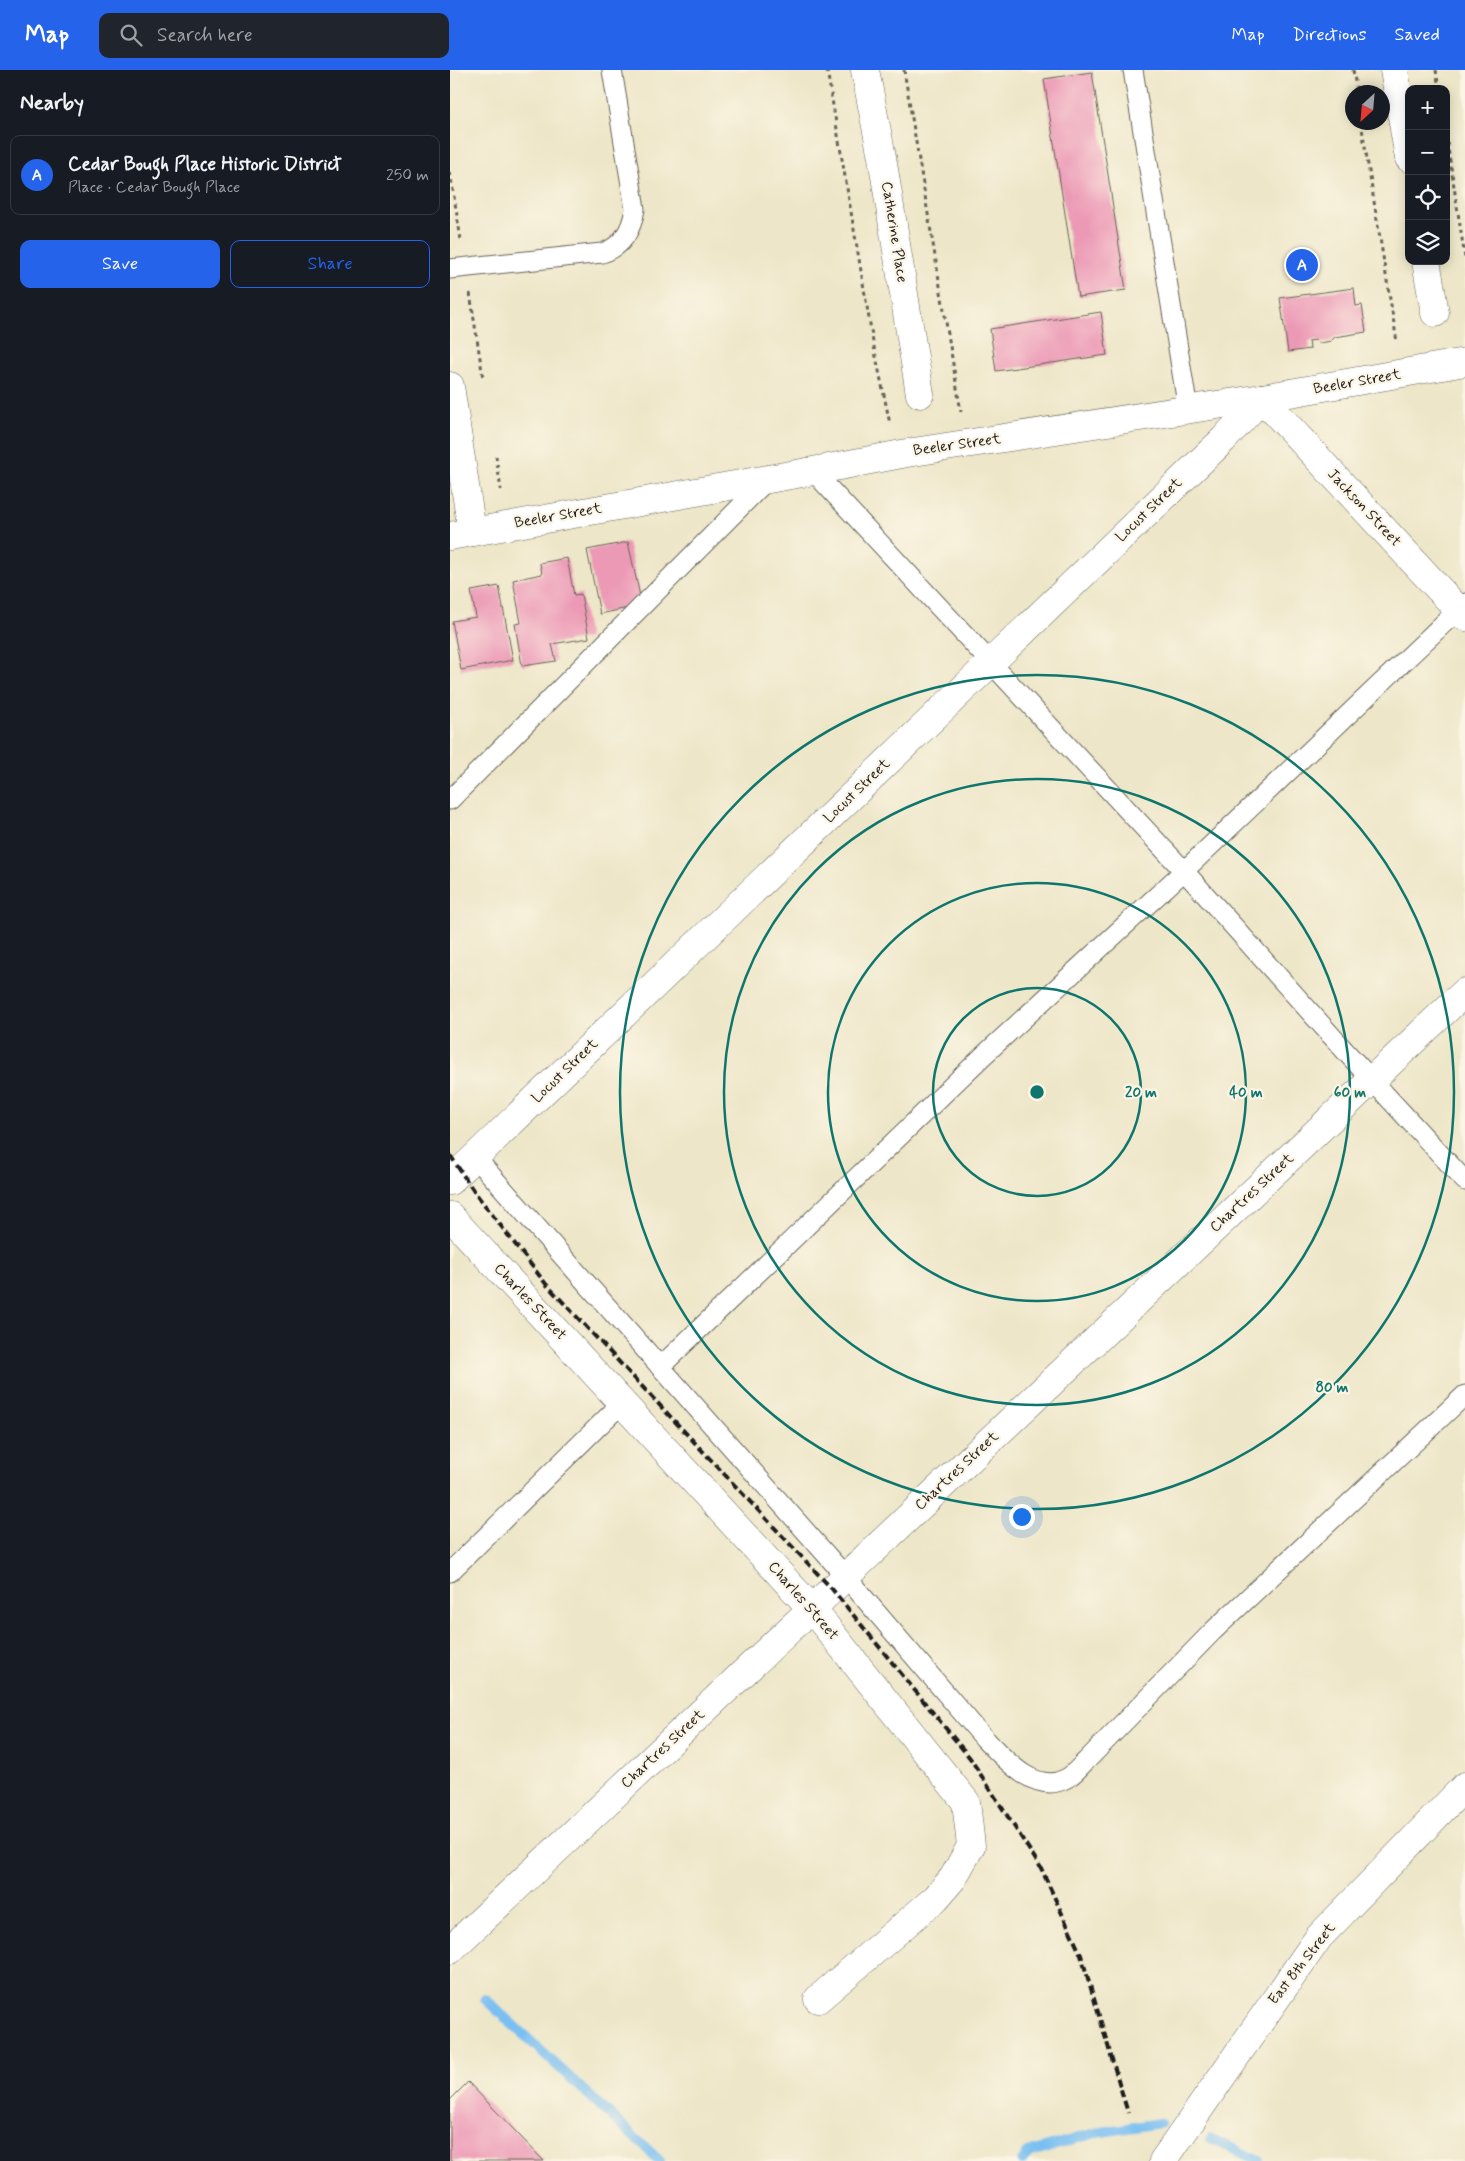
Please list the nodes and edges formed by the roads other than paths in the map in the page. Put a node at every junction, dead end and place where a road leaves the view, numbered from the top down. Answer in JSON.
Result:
{"nodes":[{"id":1,"x":612,"y":70,"type":"edge"},
{"id":2,"x":865,"y":70,"type":"edge"},
{"id":3,"x":1133,"y":70,"type":"edge"},
{"id":4,"x":1394,"y":70,"type":"edge"},
{"id":5,"x":1405,"y":135,"type":"edge"},
{"id":6,"x":1427,"y":265,"type":"edge"},
{"id":7,"x":458,"y":268,"type":"edge"},
{"id":8,"x":1435,"y":313,"type":"dead end"},
{"id":9,"x":1465,"y":362,"type":"edge"},
{"id":10,"x":450,"y":386,"type":"edge"},
{"id":11,"x":920,"y":394,"type":"dead end"},
{"id":12,"x":1262,"y":398,"type":"junction"},
{"id":13,"x":1188,"y":410,"type":"junction"},
{"id":14,"x":813,"y":472,"type":"junction"},
{"id":15,"x":768,"y":479,"type":"junction"},
{"id":16,"x":461,"y":534,"type":"edge"},
{"id":17,"x":1463,"y":610,"type":"edge"},
{"id":18,"x":991,"y":662,"type":"junction"},
{"id":19,"x":450,"y":800,"type":"edge"},
{"id":20,"x":1184,"y":870,"type":"junction"},
{"id":21,"x":1465,"y":992,"type":"edge"},
{"id":22,"x":1371,"y":1080,"type":"junction"},
{"id":23,"x":475,"y":1157,"type":"junction"},
{"id":24,"x":1465,"y":1181,"type":"edge"},
{"id":25,"x":450,"y":1182,"type":"edge"},
{"id":26,"x":450,"y":1216,"type":"edge"},
{"id":27,"x":660,"y":1367,"type":"junction"},
{"id":28,"x":1465,"y":1395,"type":"edge"},
{"id":29,"x":622,"y":1403,"type":"junction"},
{"id":30,"x":450,"y":1572,"type":"edge"},
{"id":31,"x":846,"y":1577,"type":"junction"},
{"id":32,"x":812,"y":1609,"type":"junction"},
{"id":33,"x":1465,"y":1786,"type":"edge"},
{"id":34,"x":450,"y":1950,"type":"edge"},
{"id":35,"x":818,"y":1999,"type":"dead end"},
{"id":36,"x":1163,"y":2161,"type":"edge"}],
"edges":[{"from":1,"to":7,"type":"lane"},
{"from":2,"to":11,"type":"street","name":"Catherine Place"},
{"from":3,"to":13,"type":"lane"},
{"from":4,"to":5,"type":"street"},
{"from":6,"to":8,"type":"street"},
{"from":9,"to":12,"type":"street","name":"Beeler Street"},
{"from":10,"to":16,"type":"street"},
{"from":12,"to":13,"type":"street","name":"Beeler Street"},
{"from":12,"to":17,"type":"street","name":"Jackson Street"},
{"from":12,"to":18,"type":"street","name":"Locust Street"},
{"from":13,"to":14,"type":"street","name":"Beeler Street"},
{"from":14,"to":15,"type":"street","name":"Beeler Street"},
{"from":14,"to":18,"type":"lane"},
{"from":15,"to":16,"type":"street","name":"Beeler Street"},
{"from":15,"to":19,"type":"lane"},
{"from":17,"to":20,"type":"lane"},
{"from":18,"to":20,"type":"lane"},
{"from":18,"to":23,"type":"street","name":"Locust Street"},
{"from":20,"to":22,"type":"lane"},
{"from":20,"to":27,"type":"lane"},
{"from":21,"to":22,"type":"street","name":"Chartres Street"},
{"from":22,"to":24,"type":"lane"},
{"from":22,"to":31,"type":"street","name":"Chartres Street"},
{"from":23,"to":25,"type":"street","name":"Locust Street"},
{"from":23,"to":27,"type":"lane"},
{"from":26,"to":29,"type":"street","name":"Charles Street"},
{"from":27,"to":31,"type":"lane"},
{"from":28,"to":31,"type":"lane"},
{"from":29,"to":30,"type":"lane"},
{"from":29,"to":32,"type":"street","name":"Charles Street"},
{"from":31,"to":32,"type":"street","name":"Chartres Street"},
{"from":32,"to":34,"type":"street","name":"Chartres Street"},
{"from":32,"to":35,"type":"street","name":"Charles Street"},
{"from":33,"to":36,"type":"street","name":"East 8th Street"}]}
